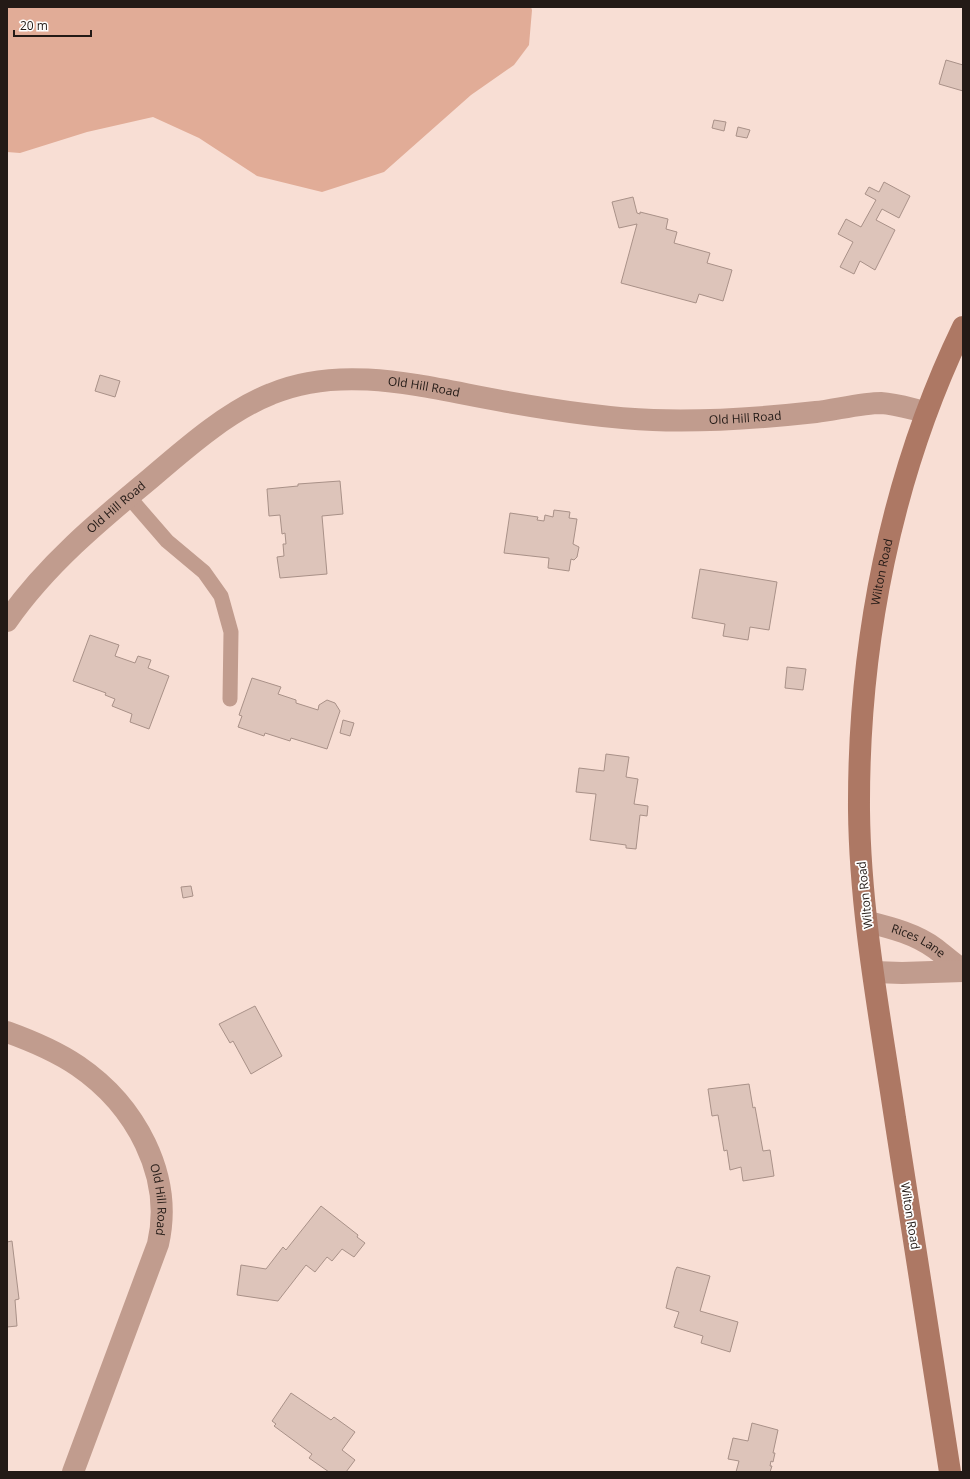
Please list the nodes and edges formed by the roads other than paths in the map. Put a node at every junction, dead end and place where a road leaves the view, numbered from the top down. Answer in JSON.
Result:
{"nodes":[{"id":1,"x":963,"y":327,"type":"edge"},
{"id":2,"x":926,"y":412,"type":"junction"},
{"id":3,"x":128,"y":496,"type":"junction"},
{"id":4,"x":7,"y":621,"type":"edge"},
{"id":5,"x":230,"y":699,"type":"dead end"},
{"id":6,"x":868,"y":922,"type":"junction"},
{"id":7,"x":963,"y":970,"type":"edge"},
{"id":8,"x":874,"y":972,"type":"junction"},
{"id":9,"x":7,"y":1032,"type":"edge"},
{"id":10,"x":73,"y":1472,"type":"edge"},
{"id":11,"x":950,"y":1472,"type":"edge"}],
"edges":[{"from":1,"to":2,"type":"main road","name":"Wilton Road"},
{"from":2,"to":3,"type":"street","name":"Old Hill Road"},
{"from":2,"to":6,"type":"main road","name":"Wilton Road"},
{"from":3,"to":4,"type":"street","name":"Old Hill Road"},
{"from":3,"to":5,"type":"lane"},
{"from":6,"to":7,"type":"street","name":"Rices Lane"},
{"from":6,"to":8,"type":"main road","name":"Wilton Road"},
{"from":7,"to":8,"type":"street","name":"Rices Lane"},
{"from":8,"to":11,"type":"main road","name":"Wilton Road"},
{"from":9,"to":10,"type":"street","name":"Old Hill Road"}]}
